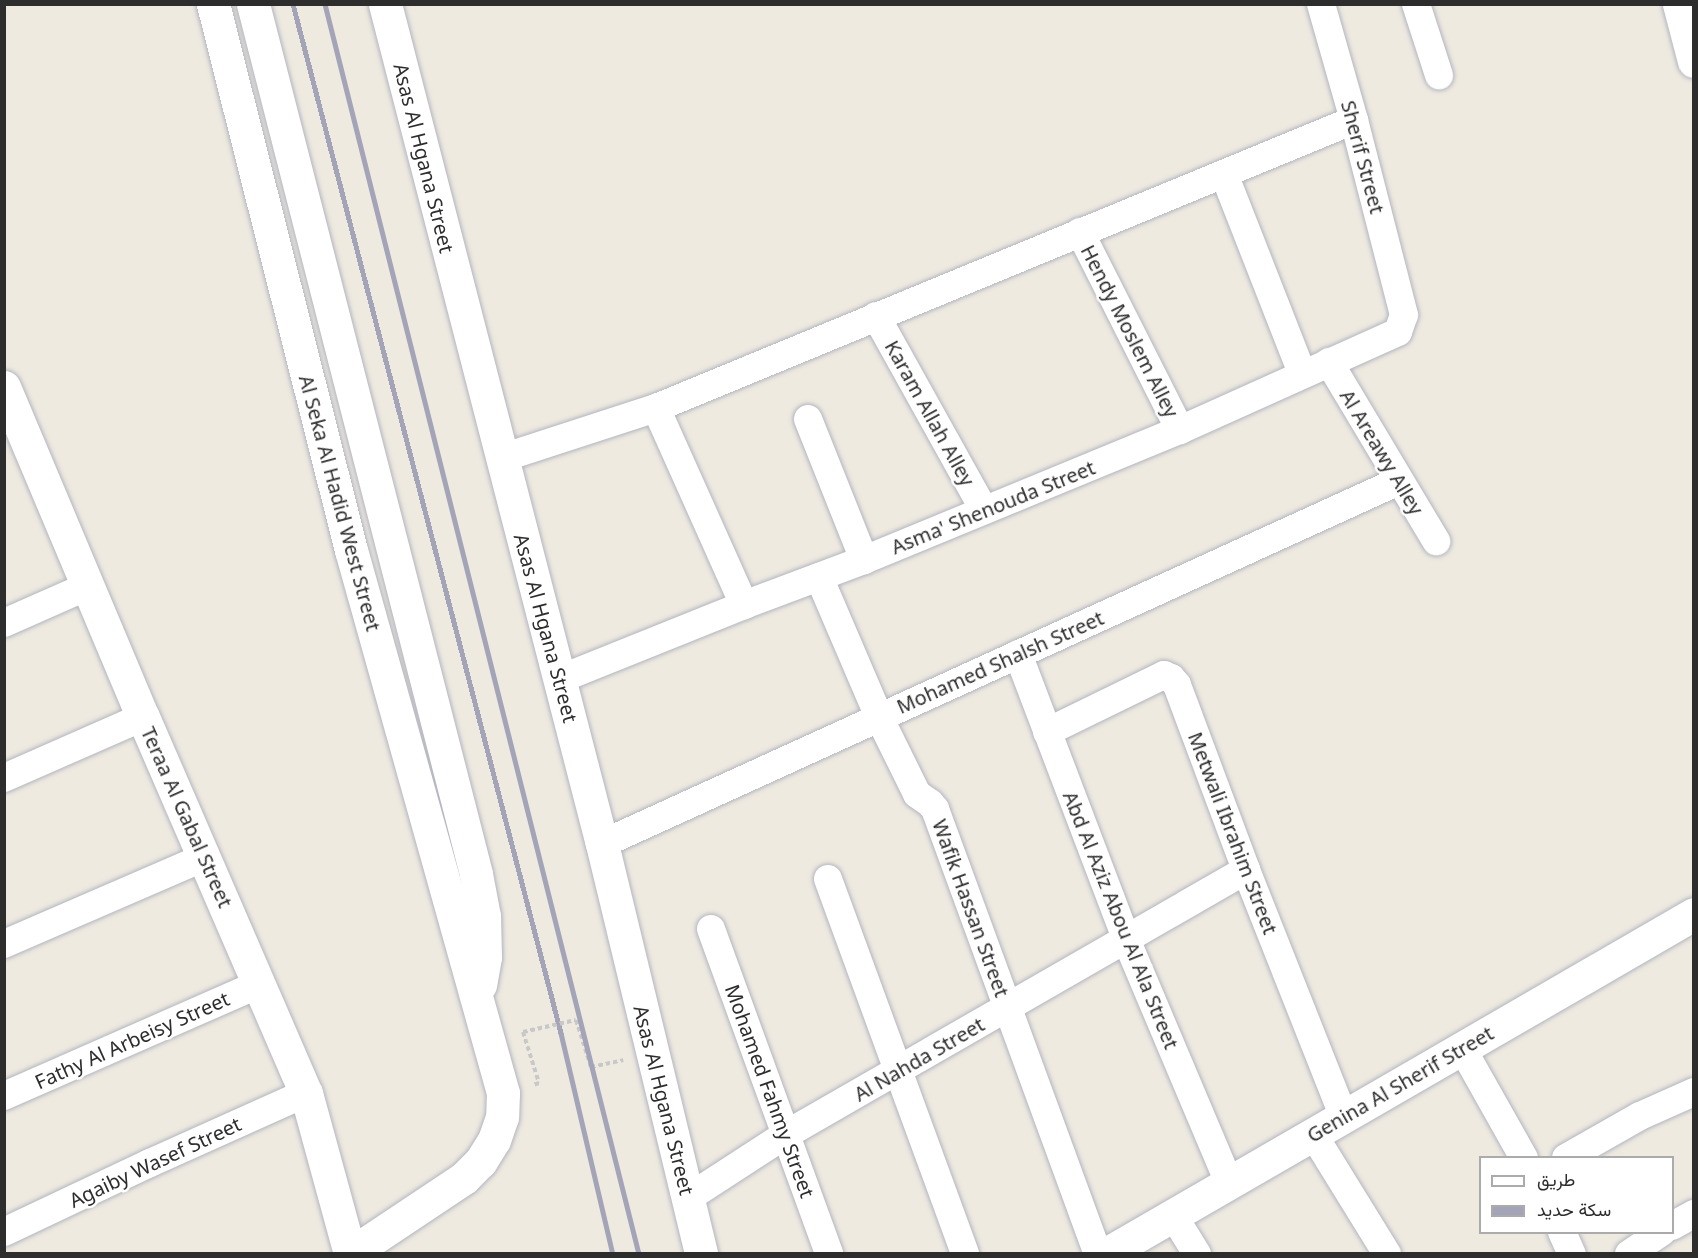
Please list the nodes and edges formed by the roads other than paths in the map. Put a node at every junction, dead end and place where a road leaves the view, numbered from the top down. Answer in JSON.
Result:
{"nodes":[{"id":1,"x":213,"y":4,"type":"edge"},
{"id":2,"x":253,"y":4,"type":"edge"},
{"id":3,"x":385,"y":4,"type":"edge"},
{"id":4,"x":1321,"y":4,"type":"edge"},
{"id":5,"x":1416,"y":4,"type":"edge"},
{"id":6,"x":1679,"y":4,"type":"edge"},
{"id":7,"x":1694,"y":61,"type":"edge"},
{"id":8,"x":1439,"y":75,"type":"dead end"},
{"id":9,"x":1354,"y":120,"type":"junction"},
{"id":10,"x":1224,"y":174,"type":"junction"},
{"id":11,"x":1080,"y":232,"type":"junction"},
{"id":12,"x":1402,"y":309,"type":"joint"},
{"id":13,"x":876,"y":316,"type":"junction"},
{"id":14,"x":1329,"y":362,"type":"junction"},
{"id":15,"x":1302,"y":373,"type":"junction"},
{"id":16,"x":4,"y":387,"type":"edge"},
{"id":17,"x":656,"y":408,"type":"junction"},
{"id":18,"x":807,"y":420,"type":"dead end"},
{"id":19,"x":1180,"y":430,"type":"junction"},
{"id":20,"x":502,"y":458,"type":"junction"},
{"id":21,"x":1399,"y":482,"type":"junction"},
{"id":22,"x":984,"y":510,"type":"junction"},
{"id":23,"x":1436,"y":541,"type":"dead end"},
{"id":24,"x":864,"y":561,"type":"junction"},
{"id":25,"x":819,"y":577,"type":"junction"},
{"id":26,"x":88,"y":586,"type":"junction"},
{"id":27,"x":744,"y":605,"type":"junction"},
{"id":28,"x":4,"y":623,"type":"edge"},
{"id":29,"x":1018,"y":654,"type":"junction"},
{"id":30,"x":560,"y":679,"type":"junction"},
{"id":31,"x":143,"y":717,"type":"junction"},
{"id":32,"x":879,"y":717,"type":"junction"},
{"id":33,"x":1047,"y":732,"type":"junction"},
{"id":34,"x":4,"y":778,"type":"edge"},
{"id":35,"x":602,"y":844,"type":"junction"},
{"id":36,"x":205,"y":857,"type":"junction"},
{"id":37,"x":1246,"y":870,"type":"junction"},
{"id":38,"x":828,"y":879,"type":"dead end"},
{"id":39,"x":1694,"y":914,"type":"edge"},
{"id":40,"x":711,"y":929,"type":"dead end"},
{"id":41,"x":6,"y":938,"type":"edge"},
{"id":42,"x":1126,"y":939,"type":"junction"},
{"id":43,"x":259,"y":984,"type":"junction"},
{"id":44,"x":477,"y":999,"type":"junction"},
{"id":45,"x":1007,"y":1008,"type":"junction"},
{"id":46,"x":1462,"y":1048,"type":"junction"},
{"id":47,"x":898,"y":1071,"type":"junction"},
{"id":48,"x":1694,"y":1092,"type":"edge"},
{"id":49,"x":306,"y":1093,"type":"junction"},
{"id":50,"x":4,"y":1096,"type":"edge"},
{"id":51,"x":1344,"y":1117,"type":"junction"},
{"id":52,"x":1314,"y":1134,"type":"junction"},
{"id":53,"x":786,"y":1136,"type":"junction"},
{"id":54,"x":1523,"y":1156,"type":"edge"},
{"id":55,"x":1570,"y":1156,"type":"edge"},
{"id":56,"x":1229,"y":1183,"type":"junction"},
{"id":57,"x":688,"y":1198,"type":"junction"},
{"id":58,"x":1694,"y":1214,"type":"edge"},
{"id":59,"x":1173,"y":1215,"type":"junction"},
{"id":60,"x":1674,"y":1225,"type":"edge"},
{"id":61,"x":4,"y":1233,"type":"edge"},
{"id":62,"x":1562,"y":1234,"type":"edge"},
{"id":63,"x":1660,"y":1234,"type":"edge"},
{"id":64,"x":350,"y":1254,"type":"edge"},
{"id":65,"x":701,"y":1254,"type":"edge"},
{"id":66,"x":829,"y":1254,"type":"edge"},
{"id":67,"x":965,"y":1254,"type":"edge"},
{"id":68,"x":1098,"y":1254,"type":"edge"},
{"id":69,"x":1106,"y":1254,"type":"edge"},
{"id":70,"x":1197,"y":1254,"type":"edge"},
{"id":71,"x":1387,"y":1254,"type":"edge"},
{"id":72,"x":1572,"y":1254,"type":"edge"},
{"id":73,"x":1629,"y":1254,"type":"edge"}],
"edges":[{"from":1,"to":44,"type":"street","name":"Al Seka Al Hadid West Street"},
{"from":2,"to":44,"type":"street","name":"Al Seka Al Hadid West Street"},
{"from":3,"to":20,"type":"street","name":"Asas Al Hgana Street"},
{"from":4,"to":9,"type":"street","name":"Sherif Street"},
{"from":5,"to":8,"type":"street"},
{"from":6,"to":7,"type":"street"},
{"from":9,"to":10,"type":"street"},
{"from":9,"to":12,"type":"street","name":"Sherif Street"},
{"from":10,"to":11,"type":"street"},
{"from":10,"to":15,"type":"street"},
{"from":11,"to":13,"type":"street"},
{"from":11,"to":19,"type":"street","name":"Hendy Moslem Alley"},
{"from":12,"to":14,"type":"street","name":"Asma' Shenouda Street"},
{"from":13,"to":17,"type":"street"},
{"from":13,"to":22,"type":"street","name":"Karam Allah Alley"},
{"from":14,"to":15,"type":"street","name":"Asma' Shenouda Street"},
{"from":14,"to":21,"type":"street","name":"Al Areawy Alley"},
{"from":15,"to":19,"type":"street","name":"Asma' Shenouda Street"},
{"from":16,"to":26,"type":"street","name":"Teraa Al Gabal Street"},
{"from":17,"to":20,"type":"street"},
{"from":17,"to":27,"type":"street"},
{"from":18,"to":24,"type":"street"},
{"from":19,"to":22,"type":"street","name":"Asma' Shenouda Street"},
{"from":20,"to":30,"type":"street","name":"Asas Al Hgana Street"},
{"from":21,"to":23,"type":"street","name":"Al Areawy Alley"},
{"from":21,"to":29,"type":"street","name":"Mohamed Shalsh Street"},
{"from":22,"to":24,"type":"street","name":"Asma' Shenouda Street"},
{"from":24,"to":25,"type":"street","name":"Asma' Shenouda Street"},
{"from":25,"to":27,"type":"street","name":"Asma' Shenouda Street"},
{"from":25,"to":32,"type":"street","name":"Wafik Hassan Street"},
{"from":26,"to":28,"type":"street"},
{"from":26,"to":31,"type":"street","name":"Teraa Al Gabal Street"},
{"from":27,"to":30,"type":"street","name":"Asma' Shenouda Street"},
{"from":29,"to":32,"type":"street","name":"Mohamed Shalsh Street"},
{"from":29,"to":33,"type":"street","name":"Abd Al Aziz Abou Al Ala Street"},
{"from":30,"to":35,"type":"street","name":"Asas Al Hgana Street"},
{"from":31,"to":34,"type":"street"},
{"from":31,"to":36,"type":"street","name":"Teraa Al Gabal Street"},
{"from":32,"to":35,"type":"street","name":"Mohamed Shalsh Street"},
{"from":32,"to":45,"type":"street","name":"Wafik Hassan Street"},
{"from":33,"to":37,"type":"street","name":"Metwali Ibrahim Street"},
{"from":33,"to":42,"type":"street","name":"Abd Al Aziz Abou Al Ala Street"},
{"from":35,"to":57,"type":"street","name":"Asas Al Hgana Street"},
{"from":36,"to":41,"type":"street"},
{"from":36,"to":43,"type":"street","name":"Teraa Al Gabal Street"},
{"from":37,"to":42,"type":"street","name":"Al Nahda Street"},
{"from":37,"to":51,"type":"street","name":"Metwali Ibrahim Street"},
{"from":38,"to":47,"type":"street"},
{"from":39,"to":46,"type":"street","name":"Genina Al Sherif Street"},
{"from":40,"to":53,"type":"street","name":"Mohamed Fahmy Street"},
{"from":42,"to":45,"type":"street","name":"Al Nahda Street"},
{"from":42,"to":56,"type":"street","name":"Abd Al Aziz Abou Al Ala Street"},
{"from":43,"to":49,"type":"street","name":"Teraa Al Gabal Street"},
{"from":43,"to":50,"type":"street","name":"Fathy Al Arbeisy Street"},
{"from":44,"to":64,"type":"street","name":"Al Seka Al Hadid West Street"},
{"from":45,"to":47,"type":"street","name":"Al Nahda Street"},
{"from":45,"to":68,"type":"street","name":"Wafik Hassan Street"},
{"from":46,"to":51,"type":"street","name":"Genina Al Sherif Street"},
{"from":46,"to":54,"type":"street"},
{"from":47,"to":53,"type":"street","name":"Al Nahda Street"},
{"from":47,"to":67,"type":"street"},
{"from":48,"to":55,"type":"street"},
{"from":49,"to":61,"type":"street","name":"Agaiby Wasef Street"},
{"from":49,"to":64,"type":"street","name":"Teraa Al Gabal Street"},
{"from":51,"to":52,"type":"street","name":"Genina Al Sherif Street"},
{"from":52,"to":56,"type":"street","name":"Genina Al Sherif Street"},
{"from":52,"to":71,"type":"street"},
{"from":53,"to":57,"type":"street","name":"Al Nahda Street"},
{"from":53,"to":66,"type":"street","name":"Mohamed Fahmy Street"},
{"from":56,"to":59,"type":"street","name":"Genina Al Sherif Street"},
{"from":57,"to":65,"type":"street","name":"Asas Al Hgana Street"},
{"from":58,"to":60,"type":"street"},
{"from":59,"to":69,"type":"street","name":"Genina Al Sherif Street"},
{"from":59,"to":70,"type":"street"},
{"from":62,"to":72,"type":"street"},
{"from":63,"to":73,"type":"street"}]}
